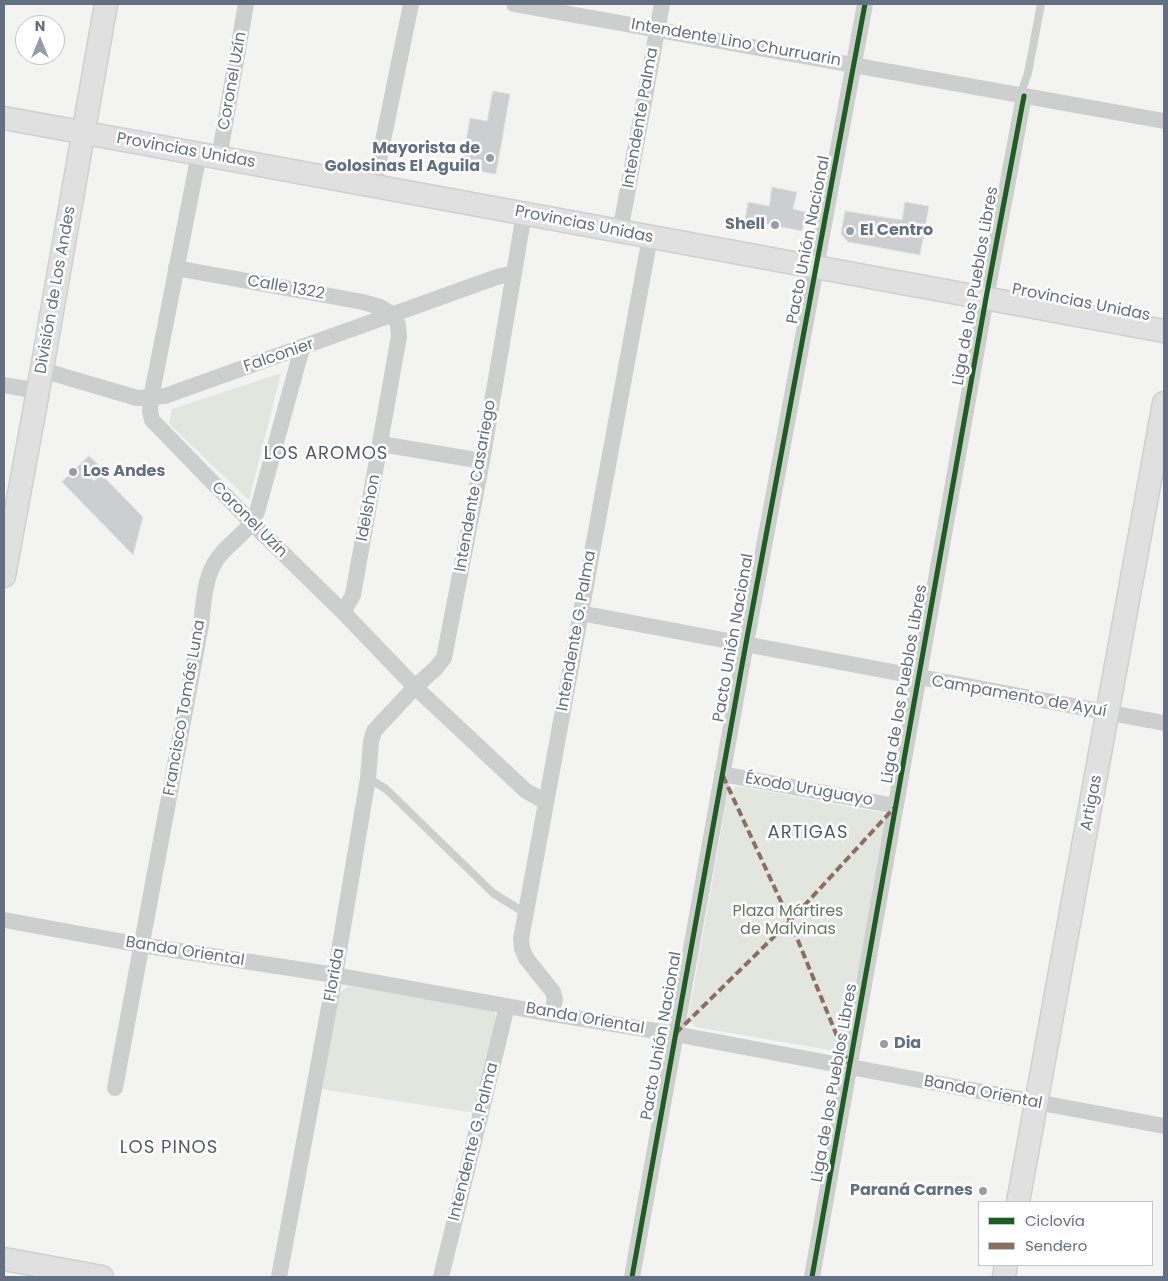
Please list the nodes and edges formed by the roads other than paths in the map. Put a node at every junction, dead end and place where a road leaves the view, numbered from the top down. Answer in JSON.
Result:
{"nodes":[{"id":1,"x":106,"y":4,"type":"edge"},
{"id":2,"x":246,"y":4,"type":"edge"},
{"id":3,"x":411,"y":4,"type":"edge"},
{"id":4,"x":514,"y":4,"type":"edge"},
{"id":5,"x":662,"y":4,"type":"edge"},
{"id":6,"x":865,"y":4,"type":"edge"},
{"id":7,"x":1041,"y":4,"type":"edge"},
{"id":8,"x":657,"y":29,"type":"junction"},
{"id":9,"x":854,"y":65,"type":"junction"},
{"id":10,"x":1022,"y":96,"type":"junction"},
{"id":11,"x":4,"y":118,"type":"edge"},
{"id":12,"x":1164,"y":121,"type":"edge"},
{"id":13,"x":84,"y":133,"type":"junction"},
{"id":14,"x":209,"y":156,"type":"junction"},
{"id":15,"x":374,"y":185,"type":"junction"},
{"id":16,"x":524,"y":214,"type":"junction"},
{"id":17,"x":620,"y":232,"type":"junction"},
{"id":18,"x":650,"y":238,"type":"junction"},
{"id":19,"x":176,"y":268,"type":"junction"},
{"id":20,"x":816,"y":268,"type":"junction"},
{"id":21,"x":514,"y":273,"type":"junction"},
{"id":22,"x":986,"y":298,"type":"junction"},
{"id":23,"x":394,"y":314,"type":"junction"},
{"id":24,"x":1164,"y":331,"type":"edge"},
{"id":25,"x":302,"y":348,"type":"junction"},
{"id":26,"x":40,"y":381,"type":"junction"},
{"id":27,"x":4,"y":385,"type":"edge"},
{"id":28,"x":151,"y":398,"type":"junction"},
{"id":29,"x":1164,"y":403,"type":"edge"},
{"id":30,"x":381,"y":444,"type":"junction"},
{"id":31,"x":482,"y":461,"type":"junction"},
{"id":32,"x":252,"y":523,"type":"junction"},
{"id":33,"x":4,"y":576,"type":"edge"},
{"id":34,"x":343,"y":612,"type":"junction"},
{"id":35,"x":580,"y":613,"type":"junction"},
{"id":36,"x":746,"y":644,"type":"junction"},
{"id":37,"x":919,"y":678,"type":"junction"},
{"id":38,"x":415,"y":687,"type":"junction"},
{"id":39,"x":1108,"y":713,"type":"junction"},
{"id":40,"x":1164,"y":724,"type":"edge"},
{"id":41,"x":722,"y":774,"type":"junction"},
{"id":42,"x":368,"y":778,"type":"junction"},
{"id":43,"x":546,"y":802,"type":"junction"},
{"id":44,"x":896,"y":806,"type":"junction"},
{"id":45,"x":525,"y":913,"type":"junction"},
{"id":46,"x":4,"y":920,"type":"edge"},
{"id":47,"x":141,"y":945,"type":"junction"},
{"id":48,"x":335,"y":975,"type":"junction"},
{"id":49,"x":507,"y":1006,"type":"junction"},
{"id":50,"x":552,"y":1014,"type":"junction"},
{"id":51,"x":675,"y":1034,"type":"junction"},
{"id":52,"x":851,"y":1068,"type":"junction"},
{"id":53,"x":115,"y":1088,"type":"dead end"},
{"id":54,"x":1036,"y":1103,"type":"junction"},
{"id":55,"x":1164,"y":1126,"type":"edge"},
{"id":56,"x":1018,"y":1201,"type":"edge"},
{"id":57,"x":4,"y":1258,"type":"edge"},
{"id":58,"x":79,"y":1275,"type":"edge"},
{"id":59,"x":102,"y":1277,"type":"edge"},
{"id":60,"x":279,"y":1277,"type":"edge"},
{"id":61,"x":441,"y":1277,"type":"edge"},
{"id":62,"x":632,"y":1277,"type":"edge"},
{"id":63,"x":812,"y":1277,"type":"edge"}],
"edges":[{"from":1,"to":13,"type":"street","name":"División de Los Andes"},
{"from":2,"to":14,"type":"street","name":"Coronel Uzín"},
{"from":3,"to":15,"type":"street"},
{"from":4,"to":8,"type":"street","name":"Intendente Lino Churruarin"},
{"from":5,"to":8,"type":"street","name":"Intendente Palma"},
{"from":6,"to":9,"type":"street","name":"Pacto Unión Nacional"},
{"from":7,"to":10,"type":"lane"},
{"from":8,"to":9,"type":"street","name":"Intendente Lino Churruarin"},
{"from":8,"to":17,"type":"street","name":"Intendente Palma"},
{"from":9,"to":10,"type":"street","name":"Intendente Lino Churruarin"},
{"from":9,"to":20,"type":"street","name":"Pacto Unión Nacional"},
{"from":10,"to":12,"type":"street","name":"Intendente Lino Churruarin"},
{"from":10,"to":22,"type":"street","name":"Liga de los Pueblos Libres"},
{"from":11,"to":13,"type":"street","name":"Provincias Unidas"},
{"from":13,"to":14,"type":"street","name":"Provincias Unidas"},
{"from":13,"to":26,"type":"street","name":"División de Los Andes"},
{"from":14,"to":15,"type":"street","name":"Provincias Unidas"},
{"from":14,"to":19,"type":"street","name":"Coronel Uzín"},
{"from":15,"to":16,"type":"street","name":"Provincias Unidas"},
{"from":16,"to":17,"type":"street","name":"Provincias Unidas"},
{"from":16,"to":21,"type":"street"},
{"from":17,"to":18,"type":"street","name":"Provincias Unidas"},
{"from":18,"to":20,"type":"street","name":"Provincias Unidas"},
{"from":18,"to":35,"type":"street","name":"Intendente G. Palma"},
{"from":19,"to":23,"type":"street","name":"Calle 1322"},
{"from":19,"to":28,"type":"street","name":"Coronel Uzín"},
{"from":20,"to":22,"type":"street","name":"Provincias Unidas"},
{"from":20,"to":36,"type":"street","name":"Pacto Unión Nacional"},
{"from":21,"to":23,"type":"street","name":"Falconier"},
{"from":21,"to":31,"type":"street","name":"Intendente Casariego"},
{"from":22,"to":24,"type":"street","name":"Provincias Unidas"},
{"from":22,"to":37,"type":"street","name":"Liga de los Pueblos Libres"},
{"from":23,"to":25,"type":"street","name":"Falconier"},
{"from":23,"to":30,"type":"street","name":"Idelshon"},
{"from":25,"to":28,"type":"street","name":"Falconier"},
{"from":25,"to":32,"type":"street","name":"Francisco Tomás Luna"},
{"from":26,"to":27,"type":"street","name":"Falconier"},
{"from":26,"to":28,"type":"street","name":"Falconier"},
{"from":26,"to":33,"type":"street","name":"División de Los Andes"},
{"from":28,"to":32,"type":"street","name":"Coronel Uzín"},
{"from":29,"to":39,"type":"street","name":"Artigas"},
{"from":30,"to":31,"type":"street"},
{"from":30,"to":34,"type":"street","name":"Idelshon"},
{"from":31,"to":38,"type":"street","name":"Intendente Casariego"},
{"from":32,"to":34,"type":"street","name":"Coronel Uzín"},
{"from":32,"to":47,"type":"street","name":"Francisco Tomás Luna"},
{"from":34,"to":38,"type":"street","name":"Coronel Uzín"},
{"from":35,"to":36,"type":"street","name":"Campamento de Ayuí"},
{"from":35,"to":43,"type":"street","name":"Intendente G. Palma"},
{"from":36,"to":37,"type":"street","name":"Campamento de Ayuí"},
{"from":36,"to":41,"type":"street","name":"Pacto Unión Nacional"},
{"from":37,"to":39,"type":"street","name":"Campamento de Ayuí"},
{"from":37,"to":44,"type":"street","name":"Liga de los Pueblos Libres"},
{"from":38,"to":42,"type":"street","name":"Florida"},
{"from":38,"to":43,"type":"street","name":"Coronel Uzín"},
{"from":39,"to":40,"type":"street","name":"Campamento de Ayuí"},
{"from":39,"to":54,"type":"street","name":"Artigas"},
{"from":41,"to":44,"type":"street","name":"Éxodo Uruguayo"},
{"from":41,"to":51,"type":"street","name":"Pacto Unión Nacional"},
{"from":42,"to":45,"type":"lane"},
{"from":42,"to":48,"type":"street","name":"Florida"},
{"from":43,"to":45,"type":"street","name":"Intendente G. Palma"},
{"from":44,"to":52,"type":"street","name":"Liga de los Pueblos Libres"},
{"from":45,"to":50,"type":"street","name":"Intendente G. Palma"},
{"from":46,"to":47,"type":"street","name":"Banda Oriental"},
{"from":47,"to":48,"type":"street","name":"Banda Oriental"},
{"from":47,"to":53,"type":"street","name":"Francisco Tomás Luna"},
{"from":48,"to":49,"type":"street","name":"Banda Oriental"},
{"from":48,"to":60,"type":"street","name":"Florida"},
{"from":49,"to":50,"type":"street","name":"Banda Oriental"},
{"from":49,"to":61,"type":"street","name":"Intendente G. Palma"},
{"from":50,"to":51,"type":"street","name":"Banda Oriental"},
{"from":51,"to":52,"type":"street","name":"Banda Oriental"},
{"from":51,"to":62,"type":"street","name":"Pacto Unión Nacional"},
{"from":52,"to":54,"type":"street","name":"Banda Oriental"},
{"from":52,"to":63,"type":"street","name":"Liga de los Pueblos Libres"},
{"from":54,"to":55,"type":"street","name":"Banda Oriental"},
{"from":54,"to":56,"type":"street","name":"Artigas"},
{"from":57,"to":58,"type":"street"},
{"from":58,"to":59,"type":"street"}]}
